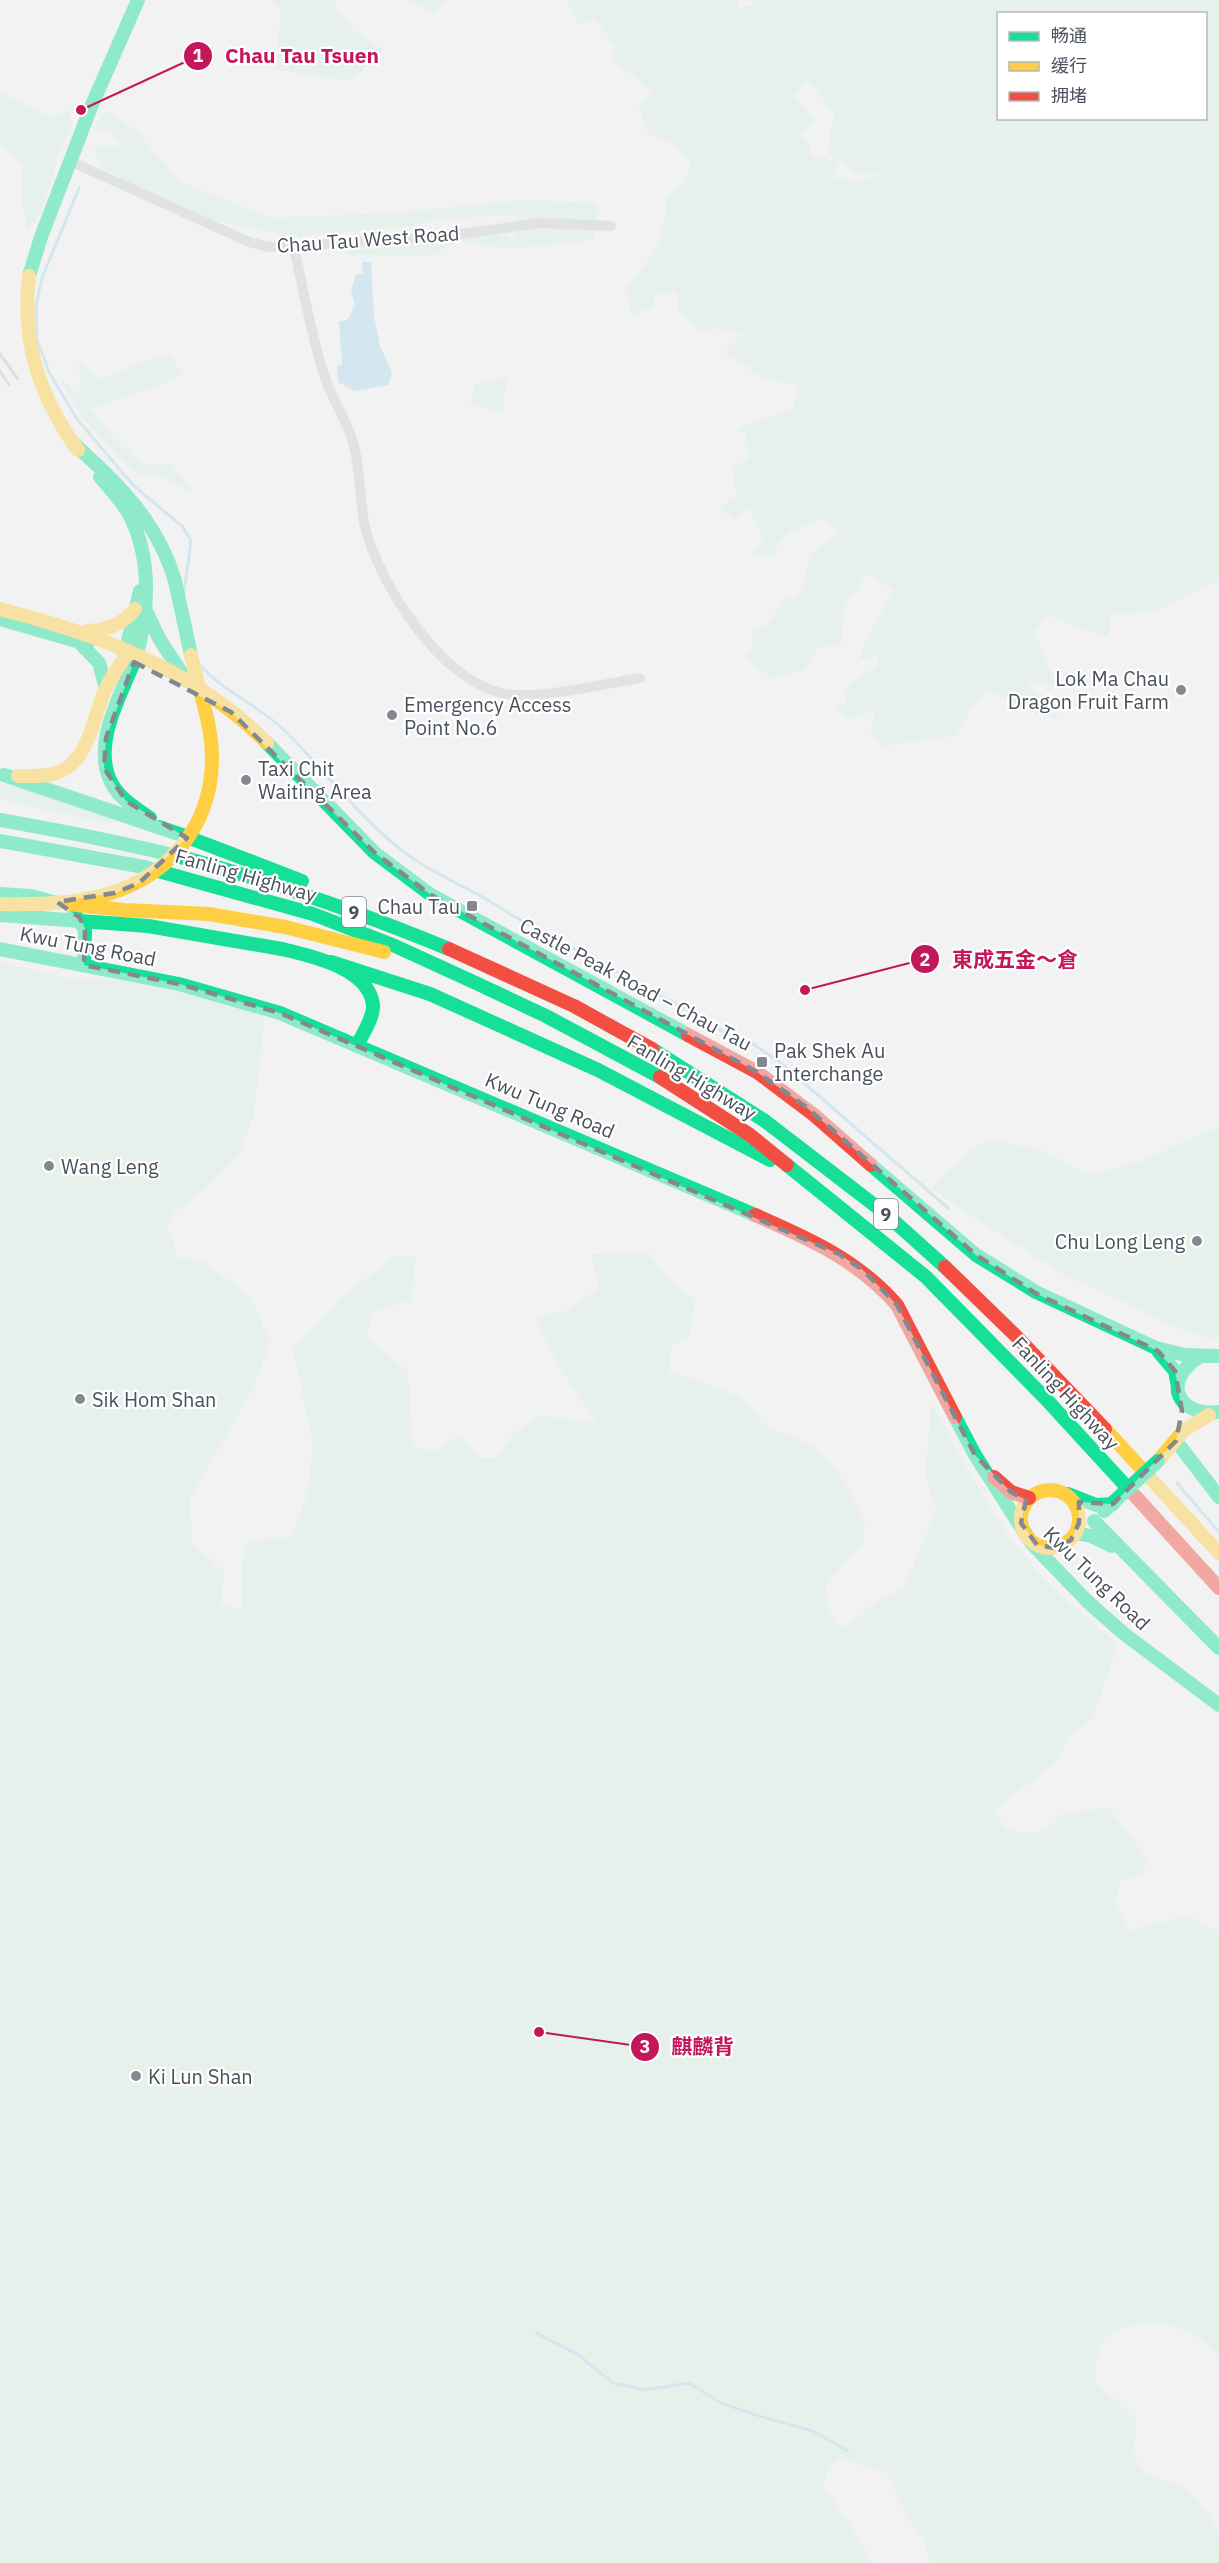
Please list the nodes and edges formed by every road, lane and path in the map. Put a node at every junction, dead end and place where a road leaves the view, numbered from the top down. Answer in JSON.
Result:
{"nodes":[{"id":1,"x":138,"y":0,"type":"edge"},
{"id":2,"x":70,"y":161,"type":"junction"},
{"id":3,"x":611,"y":226,"type":"dead end"},
{"id":4,"x":294,"y":247,"type":"junction"},
{"id":5,"x":72,"y":442,"type":"junction"},
{"id":6,"x":142,"y":608,"type":"junction"},
{"id":7,"x":0,"y":609,"type":"edge"},
{"id":8,"x":0,"y":619,"type":"edge"},
{"id":9,"x":80,"y":636,"type":"junction"},
{"id":10,"x":130,"y":655,"type":"junction"},
{"id":11,"x":640,"y":678,"type":"dead end"},
{"id":12,"x":191,"y":682,"type":"junction"},
{"id":13,"x":106,"y":688,"type":"junction"},
{"id":14,"x":214,"y":699,"type":"junction"},
{"id":15,"x":2,"y":775,"type":"edge"},
{"id":16,"x":0,"y":820,"type":"edge"},
{"id":17,"x":182,"y":835,"type":"junction"},
{"id":18,"x":0,"y":841,"type":"edge"},
{"id":19,"x":0,"y":894,"type":"edge"},
{"id":20,"x":59,"y":903,"type":"junction"},
{"id":21,"x":0,"y":904,"type":"edge"},
{"id":22,"x":0,"y":915,"type":"edge"},
{"id":23,"x":0,"y":950,"type":"edge"},
{"id":24,"x":331,"y":962,"type":"junction"},
{"id":25,"x":483,"y":963,"type":"junction"},
{"id":26,"x":84,"y":965,"type":"junction"},
{"id":27,"x":455,"y":973,"type":"junction"},
{"id":28,"x":358,"y":1044,"type":"junction"},
{"id":29,"x":798,"y":1173,"type":"junction"},
{"id":30,"x":1158,"y":1351,"type":"junction"},
{"id":31,"x":1198,"y":1357,"type":"junction"},
{"id":32,"x":1219,"y":1358,"type":"edge"},
{"id":33,"x":1177,"y":1382,"type":"junction"},
{"id":34,"x":1179,"y":1396,"type":"junction"},
{"id":35,"x":1214,"y":1414,"type":"edge"},
{"id":36,"x":1176,"y":1441,"type":"junction"},
{"id":37,"x":975,"y":1455,"type":"junction"},
{"id":38,"x":1063,"y":1492,"type":"junction"},
{"id":39,"x":1219,"y":1497,"type":"edge"},
{"id":40,"x":1029,"y":1498,"type":"junction"},
{"id":41,"x":1109,"y":1507,"type":"junction"},
{"id":42,"x":1094,"y":1521,"type":"junction"},
{"id":43,"x":1078,"y":1528,"type":"junction"},
{"id":44,"x":1028,"y":1539,"type":"junction"},
{"id":45,"x":1062,"y":1546,"type":"junction"},
{"id":46,"x":1219,"y":1553,"type":"edge"},
{"id":47,"x":1054,"y":1569,"type":"junction"},
{"id":48,"x":1144,"y":1572,"type":"junction"},
{"id":49,"x":1219,"y":1588,"type":"edge"},
{"id":50,"x":1219,"y":1648,"type":"edge"},
{"id":51,"x":1219,"y":1705,"type":"edge"}],
"edges":[{"from":1,"to":2,"type":"main road"},
{"from":2,"to":4,"type":"street","name":"Chau Tau West Road"},
{"from":2,"to":5,"type":"main road"},
{"from":3,"to":4,"type":"street","name":"Chau Tau West Road"},
{"from":4,"to":11,"type":"street"},
{"from":5,"to":6,"type":"main road"},
{"from":5,"to":21,"type":"main road","bridge":true},
{"from":6,"to":9,"type":"main road"},
{"from":6,"to":10,"type":"main road"},
{"from":6,"to":12,"type":"main road"},
{"from":7,"to":9,"type":"main road","name":"Castle Peak Road – Chau Tau"},
{"from":8,"to":9,"type":"main road","name":"Castle Peak Road – Chau Tau"},
{"from":9,"to":10,"type":"main road","name":"Castle Peak Road – Chau Tau"},
{"from":9,"to":13,"type":"main road"},
{"from":10,"to":12,"type":"main road","name":"Castle Peak Road – Chau Tau"},
{"from":10,"to":13,"type":"main road"},
{"from":10,"to":14,"type":"main road","name":"Castle Peak Road – Chau Tau"},
{"from":10,"to":17,"type":"main road"},
{"from":12,"to":14,"type":"main road","name":"Castle Peak Road – Chau Tau"},
{"from":13,"to":15,"type":"main road"},
{"from":14,"to":30,"type":"main road","name":"Castle Peak Road – Chau Tau"},
{"from":15,"to":17,"type":"main road"},
{"from":16,"to":25,"type":"main road","name":"Fanling Highway","number":"9"},
{"from":17,"to":25,"type":"main road"},
{"from":18,"to":27,"type":"main road","name":"Fanling Highway","number":"9"},
{"from":19,"to":20,"type":"main road"},
{"from":20,"to":26,"type":"main road"},
{"from":20,"to":27,"type":"main road"},
{"from":22,"to":24,"type":"main road","bridge":true},
{"from":23,"to":26,"type":"main road","name":"Kwu Tung Road"},
{"from":24,"to":28,"type":"main road"},
{"from":24,"to":29,"type":"main road"},
{"from":25,"to":46,"type":"main road","name":"Fanling Highway","number":"9"},
{"from":26,"to":28,"type":"main road","name":"Kwu Tung Road"},
{"from":27,"to":29,"type":"main road","name":"Fanling Highway","number":"9"},
{"from":28,"to":37,"type":"main road","name":"Kwu Tung Road"},
{"from":29,"to":49,"type":"main road","name":"Fanling Highway","number":"9"},
{"from":30,"to":31,"type":"main road"},
{"from":30,"to":33,"type":"main road"},
{"from":31,"to":32,"type":"main road"},
{"from":31,"to":33,"type":"main road"},
{"from":33,"to":34,"type":"main road"},
{"from":34,"to":35,"type":"main road"},
{"from":34,"to":36,"type":"main road"},
{"from":35,"to":36,"type":"main road"},
{"from":36,"to":39,"type":"main road"},
{"from":36,"to":41,"type":"main road","bridge":true},
{"from":37,"to":40,"type":"main road","name":"Kwu Tung Road"},
{"from":37,"to":44,"type":"main road","name":"Kwu Tung Road"},
{"from":38,"to":40,"type":"main road"},
{"from":38,"to":41,"type":"main road"},
{"from":38,"to":43,"type":"main road"},
{"from":40,"to":44,"type":"main road"},
{"from":41,"to":42,"type":"main road"},
{"from":41,"to":43,"type":"main road"},
{"from":42,"to":47,"type":"main road"},
{"from":42,"to":48,"type":"main road"},
{"from":43,"to":45,"type":"main road"},
{"from":43,"to":48,"type":"main road"},
{"from":44,"to":45,"type":"main road"},
{"from":44,"to":47,"type":"main road","name":"Kwu Tung Road"},
{"from":45,"to":47,"type":"main road"},
{"from":47,"to":51,"type":"main road","name":"Kwu Tung Road"},
{"from":48,"to":50,"type":"main road"}]}
